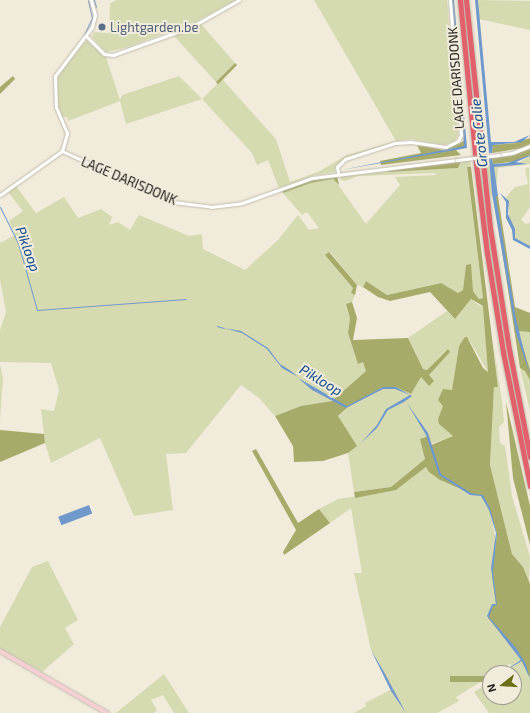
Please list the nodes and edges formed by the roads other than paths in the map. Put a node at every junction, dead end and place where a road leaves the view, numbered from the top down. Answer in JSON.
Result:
{"nodes":[{"id":1,"x":91,"y":0,"type":"edge"},
{"id":2,"x":239,"y":0,"type":"edge"},
{"id":3,"x":450,"y":0,"type":"edge"},
{"id":4,"x":460,"y":0,"type":"edge"},
{"id":5,"x":466,"y":0,"type":"edge"},
{"id":6,"x":86,"y":36,"type":"junction"},
{"id":7,"x":530,"y":146,"type":"edge"},
{"id":8,"x":62,"y":151,"type":"junction"},
{"id":9,"x":338,"y":173,"type":"junction"},
{"id":10,"x":0,"y":195,"type":"edge"},
{"id":11,"x":530,"y":456,"type":"edge"},
{"id":12,"x":530,"y":486,"type":"edge"},
{"id":13,"x":0,"y":651,"type":"edge"},
{"id":14,"x":107,"y":713,"type":"edge"}],
"edges":[{"from":1,"to":6,"type":"street"},
{"from":2,"to":6,"type":"street"},
{"from":3,"to":9,"type":"street","name":"LAGE DARISDONK"},
{"from":4,"to":12,"type":"highway"},
{"from":5,"to":11,"type":"highway"},
{"from":6,"to":8,"type":"street"},
{"from":7,"to":9,"type":"street","name":"LAGE DARISDONK","bridge":true},
{"from":8,"to":9,"type":"street","name":"LAGE DARISDONK"},
{"from":8,"to":10,"type":"street"},
{"from":13,"to":14,"type":"street"}]}
